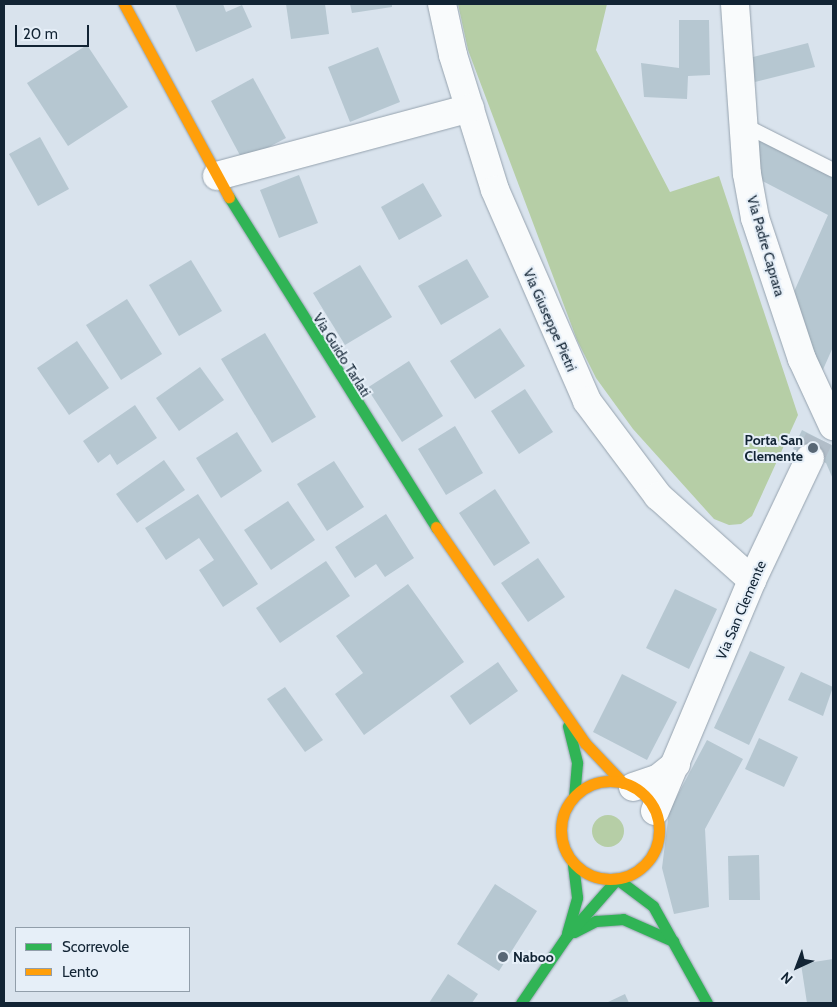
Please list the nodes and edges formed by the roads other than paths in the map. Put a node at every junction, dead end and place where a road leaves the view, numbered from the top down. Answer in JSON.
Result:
{"nodes":[{"id":1,"x":124,"y":4,"type":"edge"},
{"id":2,"x":442,"y":4,"type":"edge"},
{"id":3,"x":735,"y":4,"type":"edge"},
{"id":4,"x":470,"y":108,"type":"junction"},
{"id":5,"x":744,"y":125,"type":"junction"},
{"id":6,"x":833,"y":170,"type":"edge"},
{"id":7,"x":217,"y":176,"type":"junction"},
{"id":8,"x":825,"y":430,"type":"edge"},
{"id":9,"x":752,"y":580,"type":"junction"},
{"id":10,"x":560,"y":706,"type":"junction"},
{"id":11,"x":676,"y":764,"type":"junction"},
{"id":12,"x":628,"y":785,"type":"junction"},
{"id":13,"x":574,"y":795,"type":"junction"},
{"id":14,"x":655,"y":810,"type":"junction"},
{"id":15,"x":652,"y":856,"type":"junction"},
{"id":16,"x":574,"y":863,"type":"junction"},
{"id":17,"x":655,"y":877,"type":"dead end"},
{"id":18,"x":617,"y":879,"type":"junction"},
{"id":19,"x":658,"y":896,"type":"dead end"},
{"id":20,"x":566,"y":937,"type":"junction"},
{"id":21,"x":673,"y":941,"type":"junction"},
{"id":22,"x":707,"y":1001,"type":"edge"},
{"id":23,"x":521,"y":1003,"type":"edge"}],
"edges":[{"from":1,"to":7,"type":"main road","name":"Via Guido Tarlati"},
{"from":2,"to":4,"type":"street","name":"Via Giuseppe Pietri"},
{"from":3,"to":5,"type":"street","name":"Via Padre Caprara"},
{"from":4,"to":7,"type":"street"},
{"from":4,"to":9,"type":"street","name":"Via Giuseppe Pietri"},
{"from":5,"to":6,"type":"lane"},
{"from":5,"to":8,"type":"street","name":"Via Padre Caprara"},
{"from":7,"to":10,"type":"main road","name":"Via Guido Tarlati"},
{"from":8,"to":9,"type":"street","name":"Via San Clemente"},
{"from":9,"to":11,"type":"street","name":"Via San Clemente"},
{"from":10,"to":12,"type":"main road","name":"Via Guido Tarlati"},
{"from":10,"to":13,"type":"main road","name":"Via Guido Tarlati"},
{"from":11,"to":12,"type":"street"},
{"from":11,"to":14,"type":"street","name":"Via San Clemente"},
{"from":12,"to":13,"type":"main road"},
{"from":12,"to":14,"type":"main road"},
{"from":13,"to":16,"type":"main road"},
{"from":14,"to":15,"type":"main road"},
{"from":15,"to":17,"type":"main road"},
{"from":15,"to":18,"type":"main road"},
{"from":16,"to":18,"type":"main road"},
{"from":16,"to":20,"type":"main road"},
{"from":18,"to":20,"type":"main road"},
{"from":18,"to":21,"type":"main road"},
{"from":19,"to":21,"type":"main road"},
{"from":20,"to":21,"type":"main road"},
{"from":20,"to":23,"type":"main road"},
{"from":21,"to":22,"type":"main road"}]}
